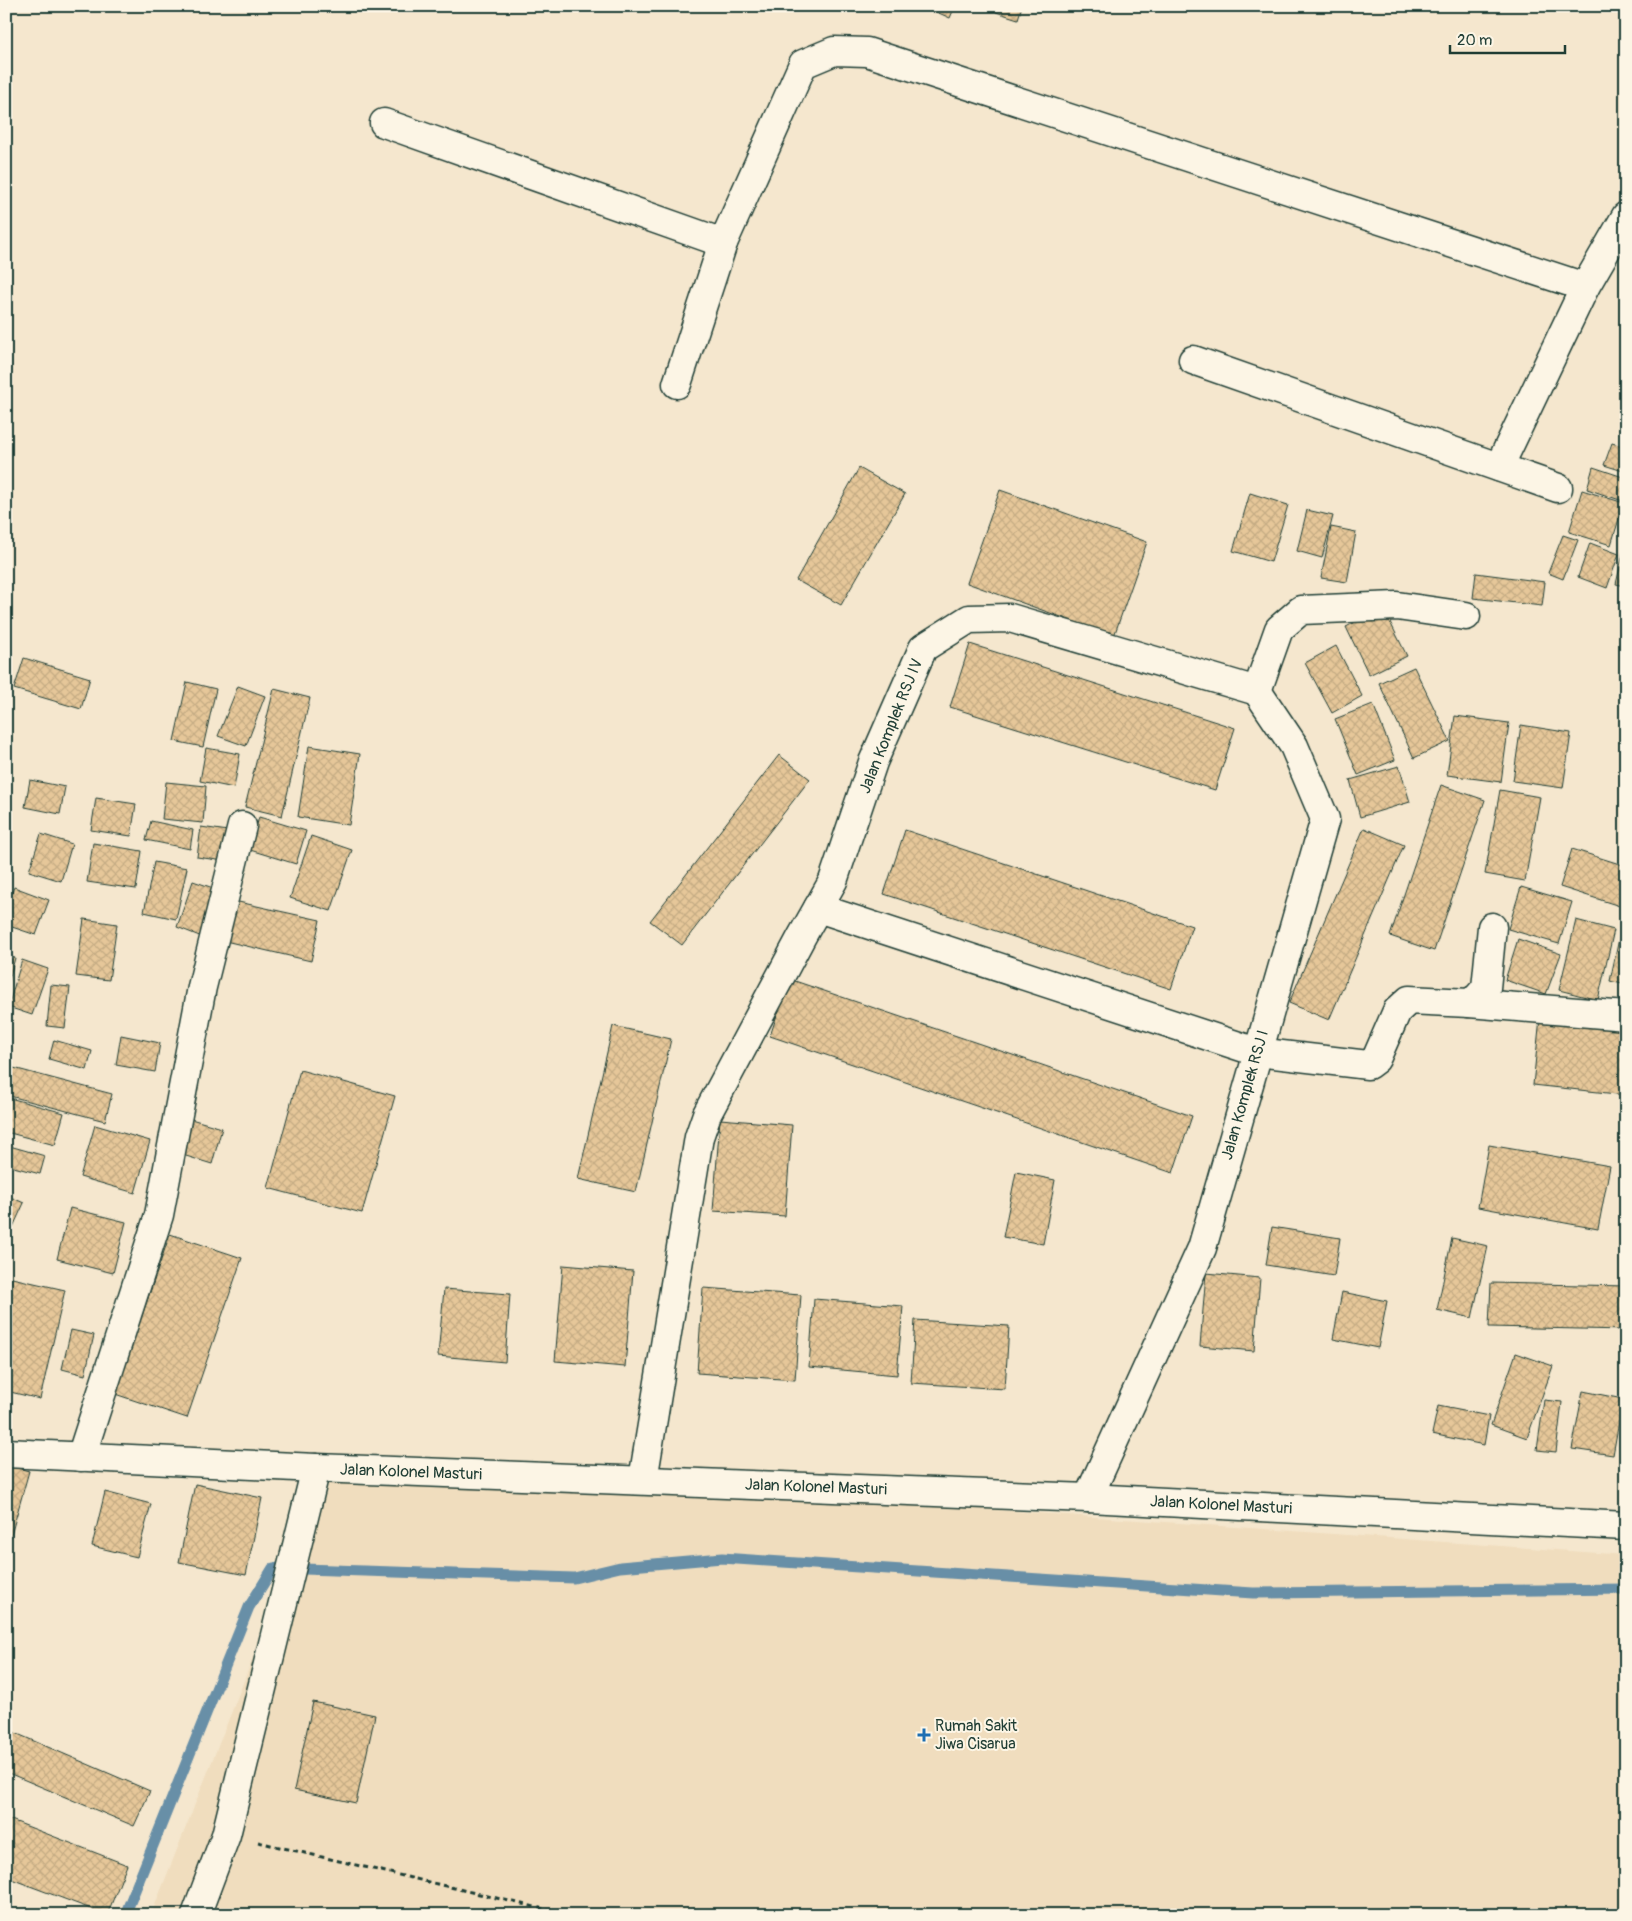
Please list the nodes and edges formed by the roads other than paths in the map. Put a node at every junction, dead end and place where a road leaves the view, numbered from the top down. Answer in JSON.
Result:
{"nodes":[{"id":1,"x":384,"y":123,"type":"dead end"},
{"id":2,"x":1626,"y":216,"type":"edge"},
{"id":3,"x":723,"y":243,"type":"junction"},
{"id":4,"x":1585,"y":287,"type":"junction"},
{"id":5,"x":1193,"y":360,"type":"dead end"},
{"id":6,"x":677,"y":384,"type":"dead end"},
{"id":7,"x":1499,"y":467,"type":"junction"},
{"id":8,"x":1558,"y":488,"type":"dead end"},
{"id":9,"x":1466,"y":616,"type":"dead end"},
{"id":10,"x":1257,"y":691,"type":"junction"},
{"id":11,"x":242,"y":826,"type":"dead end"},
{"id":12,"x":818,"y":908,"type":"junction"},
{"id":13,"x":1492,"y":927,"type":"dead end"},
{"id":14,"x":1469,"y":1003,"type":"junction"},
{"id":15,"x":1626,"y":1016,"type":"edge"},
{"id":16,"x":1257,"y":1052,"type":"junction"},
{"id":17,"x":6,"y":1453,"type":"edge"},
{"id":18,"x":81,"y":1457,"type":"junction"},
{"id":19,"x":316,"y":1468,"type":"junction"},
{"id":20,"x":643,"y":1480,"type":"junction"},
{"id":21,"x":1088,"y":1498,"type":"junction"},
{"id":22,"x":1626,"y":1526,"type":"edge"},
{"id":23,"x":196,"y":1915,"type":"edge"}],
"edges":[{"from":1,"to":3,"type":"street"},
{"from":2,"to":4,"type":"street"},
{"from":3,"to":4,"type":"street"},
{"from":3,"to":6,"type":"street"},
{"from":4,"to":7,"type":"street"},
{"from":5,"to":7,"type":"street"},
{"from":7,"to":8,"type":"street"},
{"from":9,"to":10,"type":"street"},
{"from":10,"to":12,"type":"street","name":"Jalan Komplek RSJ IV"},
{"from":10,"to":16,"type":"street","name":"Jalan Komplek RSJ I"},
{"from":11,"to":18,"type":"street"},
{"from":12,"to":16,"type":"street"},
{"from":12,"to":20,"type":"street","name":"Jalan Komplek RSJ IV"},
{"from":13,"to":14,"type":"street"},
{"from":14,"to":15,"type":"street"},
{"from":14,"to":16,"type":"street"},
{"from":16,"to":21,"type":"street","name":"Jalan Komplek RSJ I"},
{"from":17,"to":18,"type":"street","name":"Jalan Kolonel Masturi"},
{"from":18,"to":19,"type":"street","name":"Jalan Kolonel Masturi"},
{"from":19,"to":20,"type":"street","name":"Jalan Kolonel Masturi"},
{"from":19,"to":23,"type":"street"},
{"from":20,"to":21,"type":"street","name":"Jalan Kolonel Masturi"},
{"from":21,"to":22,"type":"street","name":"Jalan Kolonel Masturi"}]}
